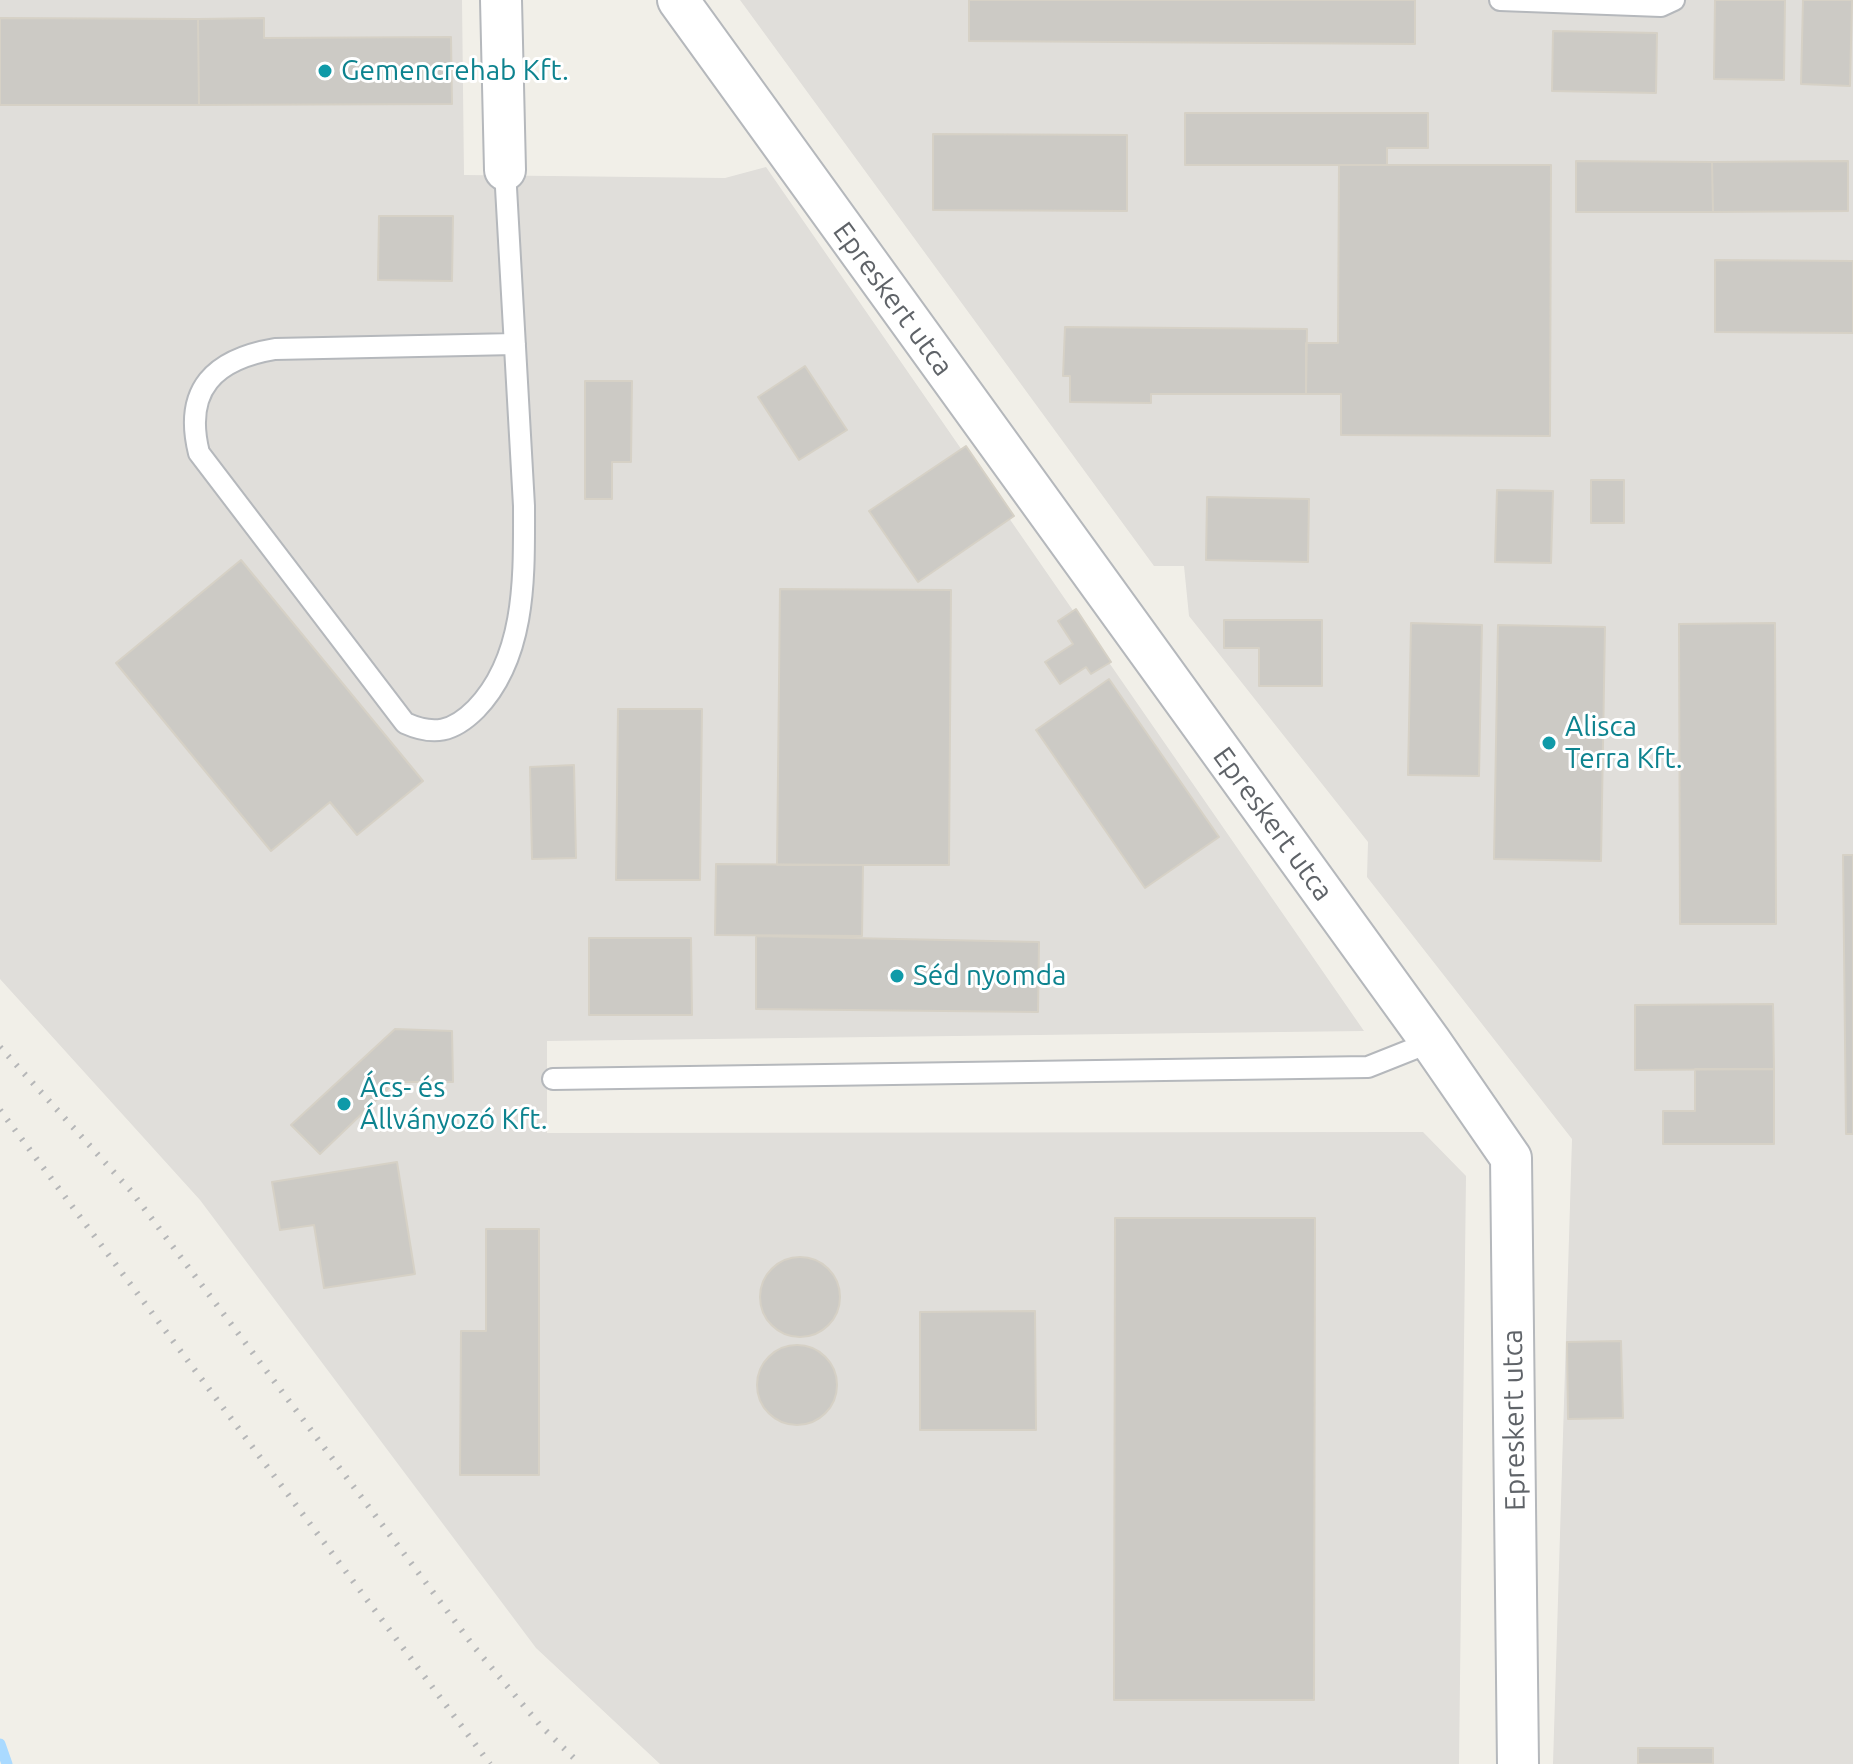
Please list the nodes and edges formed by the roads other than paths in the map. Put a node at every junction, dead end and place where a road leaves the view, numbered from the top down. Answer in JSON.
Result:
{"nodes":[{"id":1,"x":501,"y":0,"type":"edge"},
{"id":2,"x":678,"y":0,"type":"edge"},
{"id":3,"x":1500,"y":0,"type":"edge"},
{"id":4,"x":1674,"y":0,"type":"edge"},
{"id":5,"x":505,"y":170,"type":"joint"},
{"id":6,"x":515,"y":344,"type":"junction"},
{"id":7,"x":1431,"y":1042,"type":"junction"},
{"id":8,"x":553,"y":1079,"type":"dead end"},
{"id":9,"x":1518,"y":1764,"type":"edge"}],
"edges":[{"from":1,"to":5,"type":"street"},
{"from":2,"to":7,"type":"street","name":"Epreskert utca"},
{"from":3,"to":4,"type":"lane"},
{"from":5,"to":6,"type":"lane"},
{"from":6,"to":6,"type":"lane"},
{"from":7,"to":8,"type":"lane"},
{"from":7,"to":9,"type":"street","name":"Epreskert utca"}]}
